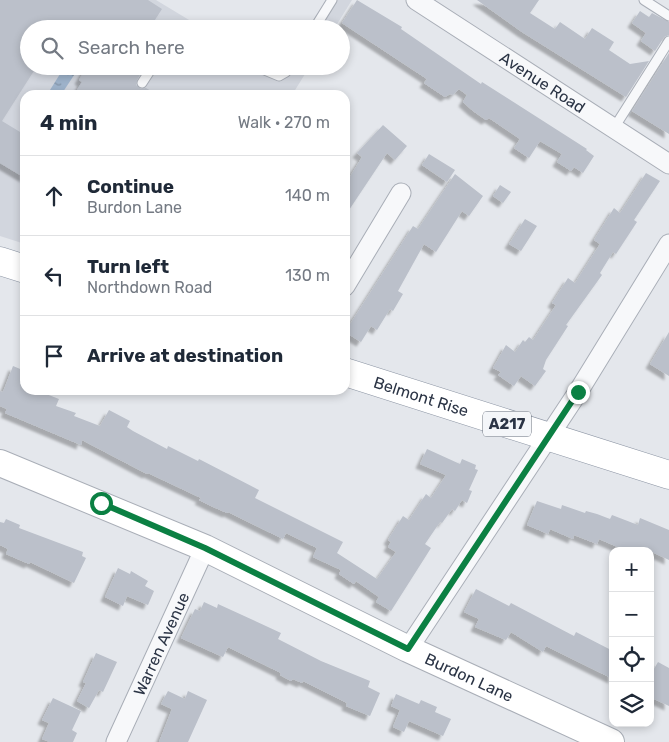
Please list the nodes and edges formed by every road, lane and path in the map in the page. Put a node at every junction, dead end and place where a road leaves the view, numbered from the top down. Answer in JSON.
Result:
{"nodes":[{"id":1,"x":332,"y":0,"type":"edge"},
{"id":2,"x":416,"y":0,"type":"edge"},
{"id":3,"x":644,"y":0,"type":"edge"},
{"id":4,"x":669,"y":16,"type":"edge"},
{"id":5,"x":320,"y":20,"type":"edge"},
{"id":6,"x":669,"y":41,"type":"edge"},
{"id":7,"x":148,"y":75,"type":"edge"},
{"id":8,"x":142,"y":84,"type":"dead end"},
{"id":9,"x":614,"y":128,"type":"junction"},
{"id":10,"x":669,"y":164,"type":"edge"},
{"id":11,"x":401,"y":193,"type":"dead end"},
{"id":12,"x":669,"y":244,"type":"edge"},
{"id":13,"x":0,"y":261,"type":"edge"},
{"id":14,"x":20,"y":267,"type":"edge"},
{"id":15,"x":350,"y":278,"type":"edge"},
{"id":16,"x":350,"y":374,"type":"edge"},
{"id":17,"x":547,"y":436,"type":"junction"},
{"id":18,"x":0,"y":463,"type":"edge"},
{"id":19,"x":669,"y":475,"type":"edge"},
{"id":20,"x":205,"y":548,"type":"junction"},
{"id":21,"x":408,"y":649,"type":"junction"},
{"id":22,"x":116,"y":742,"type":"edge"},
{"id":23,"x":611,"y":742,"type":"edge"}],
"edges":[{"from":1,"to":5,"type":"lane"},
{"from":2,"to":9,"type":"street","name":"Avenue Road"},
{"from":3,"to":4,"type":"lane"},
{"from":6,"to":9,"type":"lane"},
{"from":7,"to":8,"type":"lane"},
{"from":9,"to":10,"type":"street","name":"Avenue Road"},
{"from":11,"to":15,"type":"street"},
{"from":12,"to":17,"type":"street"},
{"from":13,"to":14,"type":"highway"},
{"from":16,"to":17,"type":"highway","name":"Belmont Rise","number":"A217"},
{"from":17,"to":19,"type":"highway","name":"Belmont Rise","number":"A217"},
{"from":17,"to":21,"type":"street"},
{"from":18,"to":20,"type":"street","name":"Burdon Lane"},
{"from":20,"to":21,"type":"street","name":"Burdon Lane"},
{"from":20,"to":22,"type":"street","name":"Warren Avenue"},
{"from":21,"to":23,"type":"street","name":"Burdon Lane"}]}
